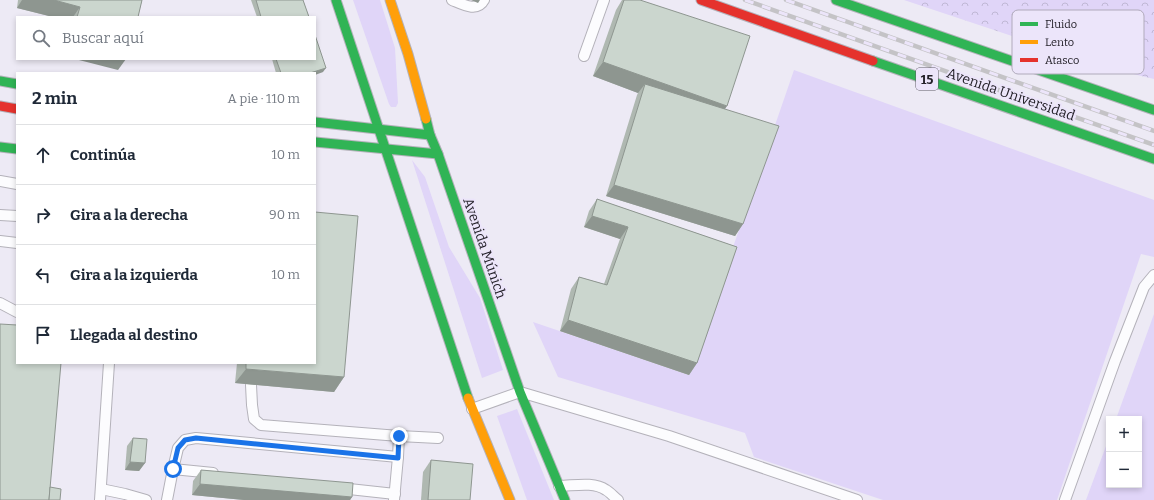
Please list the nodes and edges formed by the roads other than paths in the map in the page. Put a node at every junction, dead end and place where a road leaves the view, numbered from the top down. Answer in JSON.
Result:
{"nodes":[{"id":1,"x":336,"y":0,"type":"edge"},
{"id":2,"x":390,"y":0,"type":"edge"},
{"id":3,"x":452,"y":0,"type":"edge"},
{"id":4,"x":484,"y":0,"type":"edge"},
{"id":5,"x":604,"y":0,"type":"edge"},
{"id":6,"x":701,"y":0,"type":"edge"},
{"id":7,"x":836,"y":0,"type":"edge"},
{"id":8,"x":584,"y":56,"type":"dead end"},
{"id":9,"x":1012,"y":61,"type":"edge"},
{"id":10,"x":1050,"y":74,"type":"edge"},
{"id":11,"x":0,"y":81,"type":"edge"},
{"id":12,"x":16,"y":84,"type":"edge"},
{"id":13,"x":0,"y":106,"type":"edge"},
{"id":14,"x":16,"y":109,"type":"edge"},
{"id":15,"x":1154,"y":110,"type":"edge"},
{"id":16,"x":316,"y":122,"type":"edge"},
{"id":17,"x":380,"y":130,"type":"junction"},
{"id":18,"x":430,"y":135,"type":"junction"},
{"id":19,"x":316,"y":142,"type":"edge"},
{"id":20,"x":0,"y":147,"type":"edge"},
{"id":21,"x":387,"y":149,"type":"junction"},
{"id":22,"x":16,"y":150,"type":"edge"},
{"id":23,"x":438,"y":154,"type":"junction"},
{"id":24,"x":1154,"y":159,"type":"edge"},
{"id":25,"x":0,"y":181,"type":"edge"},
{"id":26,"x":16,"y":184,"type":"edge"},
{"id":27,"x":0,"y":215,"type":"edge"},
{"id":28,"x":16,"y":216,"type":"edge"},
{"id":29,"x":0,"y":241,"type":"edge"},
{"id":30,"x":16,"y":243,"type":"edge"},
{"id":31,"x":1154,"y":275,"type":"edge"},
{"id":32,"x":0,"y":303,"type":"edge"},
{"id":33,"x":16,"y":311,"type":"edge"},
{"id":34,"x":109,"y":364,"type":"edge"},
{"id":35,"x":251,"y":385,"type":"edge"},
{"id":36,"x":520,"y":392,"type":"junction"},
{"id":37,"x":472,"y":408,"type":"junction"},
{"id":38,"x":399,"y":436,"type":"junction"},
{"id":39,"x":438,"y":438,"type":"dead end"},
{"id":40,"x":398,"y":458,"type":"junction"},
{"id":41,"x":173,"y":469,"type":"junction"},
{"id":42,"x":224,"y":475,"type":"edge"},
{"id":43,"x":559,"y":486,"type":"junction"},
{"id":44,"x":332,"y":487,"type":"edge"},
{"id":45,"x":100,"y":488,"type":"junction"},
{"id":46,"x":394,"y":497,"type":"edge"},
{"id":47,"x":100,"y":500,"type":"edge"},
{"id":48,"x":146,"y":500,"type":"edge"},
{"id":49,"x":167,"y":500,"type":"edge"},
{"id":50,"x":510,"y":500,"type":"edge"},
{"id":51,"x":565,"y":500,"type":"edge"},
{"id":52,"x":618,"y":500,"type":"edge"},
{"id":53,"x":857,"y":500,"type":"edge"},
{"id":54,"x":1065,"y":500,"type":"edge"}],
"edges":[{"from":1,"to":17,"type":"main road"},
{"from":2,"to":18,"type":"main road","name":"Avenida Múnich"},
{"from":3,"to":4,"type":"lane"},
{"from":5,"to":8,"type":"lane"},
{"from":6,"to":24,"type":"main road","name":"Avenida Universidad","number":"15"},
{"from":7,"to":9,"type":"main road"},
{"from":10,"to":15,"type":"main road"},
{"from":11,"to":12,"type":"main road"},
{"from":13,"to":14,"type":"main road"},
{"from":16,"to":17,"type":"main road"},
{"from":17,"to":18,"type":"main road"},
{"from":17,"to":21,"type":"main road"},
{"from":18,"to":23,"type":"main road","name":"Avenida Múnich"},
{"from":19,"to":21,"type":"main road"},
{"from":20,"to":22,"type":"main road"},
{"from":21,"to":23,"type":"main road"},
{"from":21,"to":37,"type":"main road"},
{"from":23,"to":36,"type":"main road","name":"Avenida Múnich"},
{"from":25,"to":26,"type":"lane"},
{"from":27,"to":28,"type":"lane"},
{"from":29,"to":30,"type":"lane"},
{"from":31,"to":54,"type":"lane"},
{"from":32,"to":33,"type":"lane"},
{"from":34,"to":45,"type":"lane"},
{"from":35,"to":38,"type":"lane"},
{"from":36,"to":37,"type":"lane"},
{"from":36,"to":43,"type":"main road","name":"Avenida Múnich"},
{"from":36,"to":53,"type":"lane"},
{"from":37,"to":50,"type":"main road"},
{"from":38,"to":39,"type":"lane"},
{"from":38,"to":40,"type":"lane"},
{"from":40,"to":41,"type":"lane"},
{"from":40,"to":46,"type":"lane"},
{"from":41,"to":42,"type":"lane"},
{"from":41,"to":49,"type":"lane"},
{"from":43,"to":51,"type":"main road","name":"Avenida Múnich"},
{"from":43,"to":52,"type":"lane"},
{"from":44,"to":46,"type":"lane"},
{"from":45,"to":47,"type":"lane"},
{"from":45,"to":48,"type":"lane"}]}
